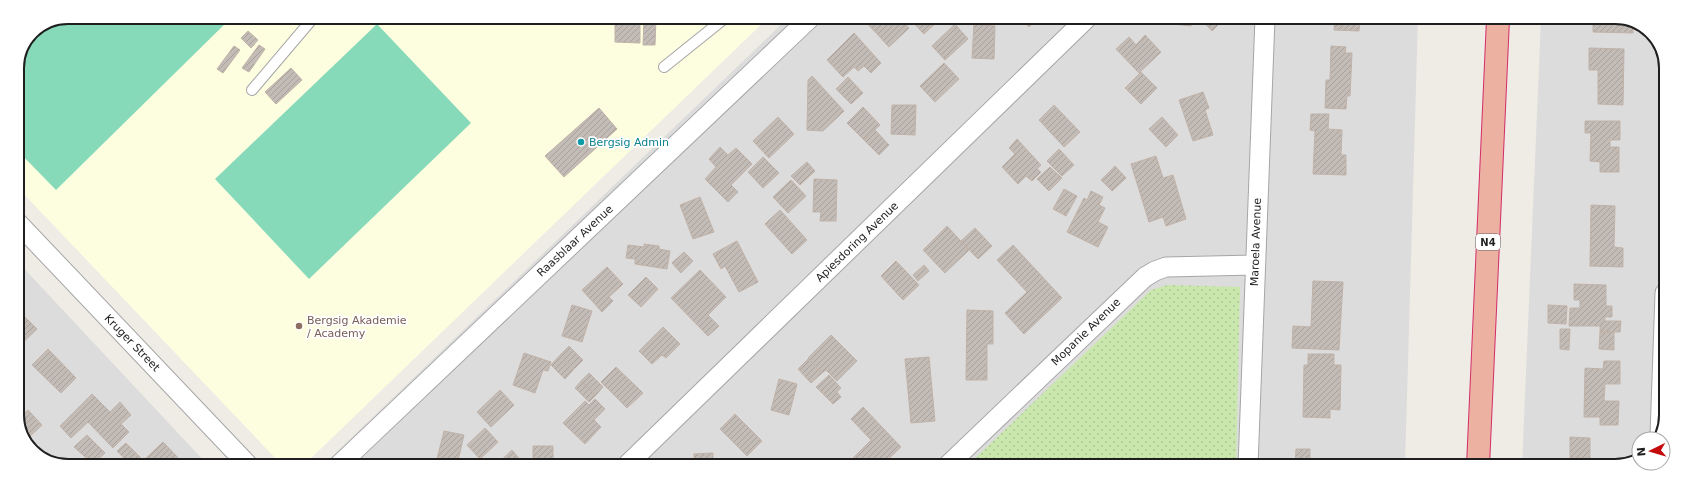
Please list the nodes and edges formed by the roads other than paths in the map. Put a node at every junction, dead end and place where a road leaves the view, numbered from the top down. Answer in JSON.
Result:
{"nodes":[{"id":1,"x":308,"y":24,"type":"edge"},
{"id":2,"x":718,"y":24,"type":"edge"},
{"id":3,"x":804,"y":24,"type":"edge"},
{"id":4,"x":1082,"y":24,"type":"edge"},
{"id":5,"x":1265,"y":24,"type":"edge"},
{"id":6,"x":1498,"y":24,"type":"edge"},
{"id":7,"x":664,"y":67,"type":"dead end"},
{"id":8,"x":252,"y":90,"type":"dead end"},
{"id":9,"x":24,"y":229,"type":"edge"},
{"id":10,"x":1255,"y":265,"type":"junction"},
{"id":11,"x":243,"y":459,"type":"edge"},
{"id":12,"x":345,"y":459,"type":"edge"},
{"id":13,"x":633,"y":459,"type":"edge"},
{"id":14,"x":954,"y":459,"type":"edge"},
{"id":15,"x":1248,"y":459,"type":"edge"},
{"id":16,"x":1478,"y":459,"type":"edge"}],
"edges":[{"from":1,"to":8,"type":"lane"},
{"from":2,"to":7,"type":"lane"},
{"from":3,"to":12,"type":"street","name":"Raasblaar Avenue"},
{"from":4,"to":13,"type":"street","name":"Apiesdoring Avenue"},
{"from":5,"to":10,"type":"street","name":"Maroela Avenue"},
{"from":6,"to":16,"type":"highway","number":"N4"},
{"from":9,"to":11,"type":"street","name":"Kruger Street"},
{"from":10,"to":14,"type":"street","name":"Mopanie Avenue"},
{"from":10,"to":15,"type":"street","name":"Maroela Avenue"}]}
